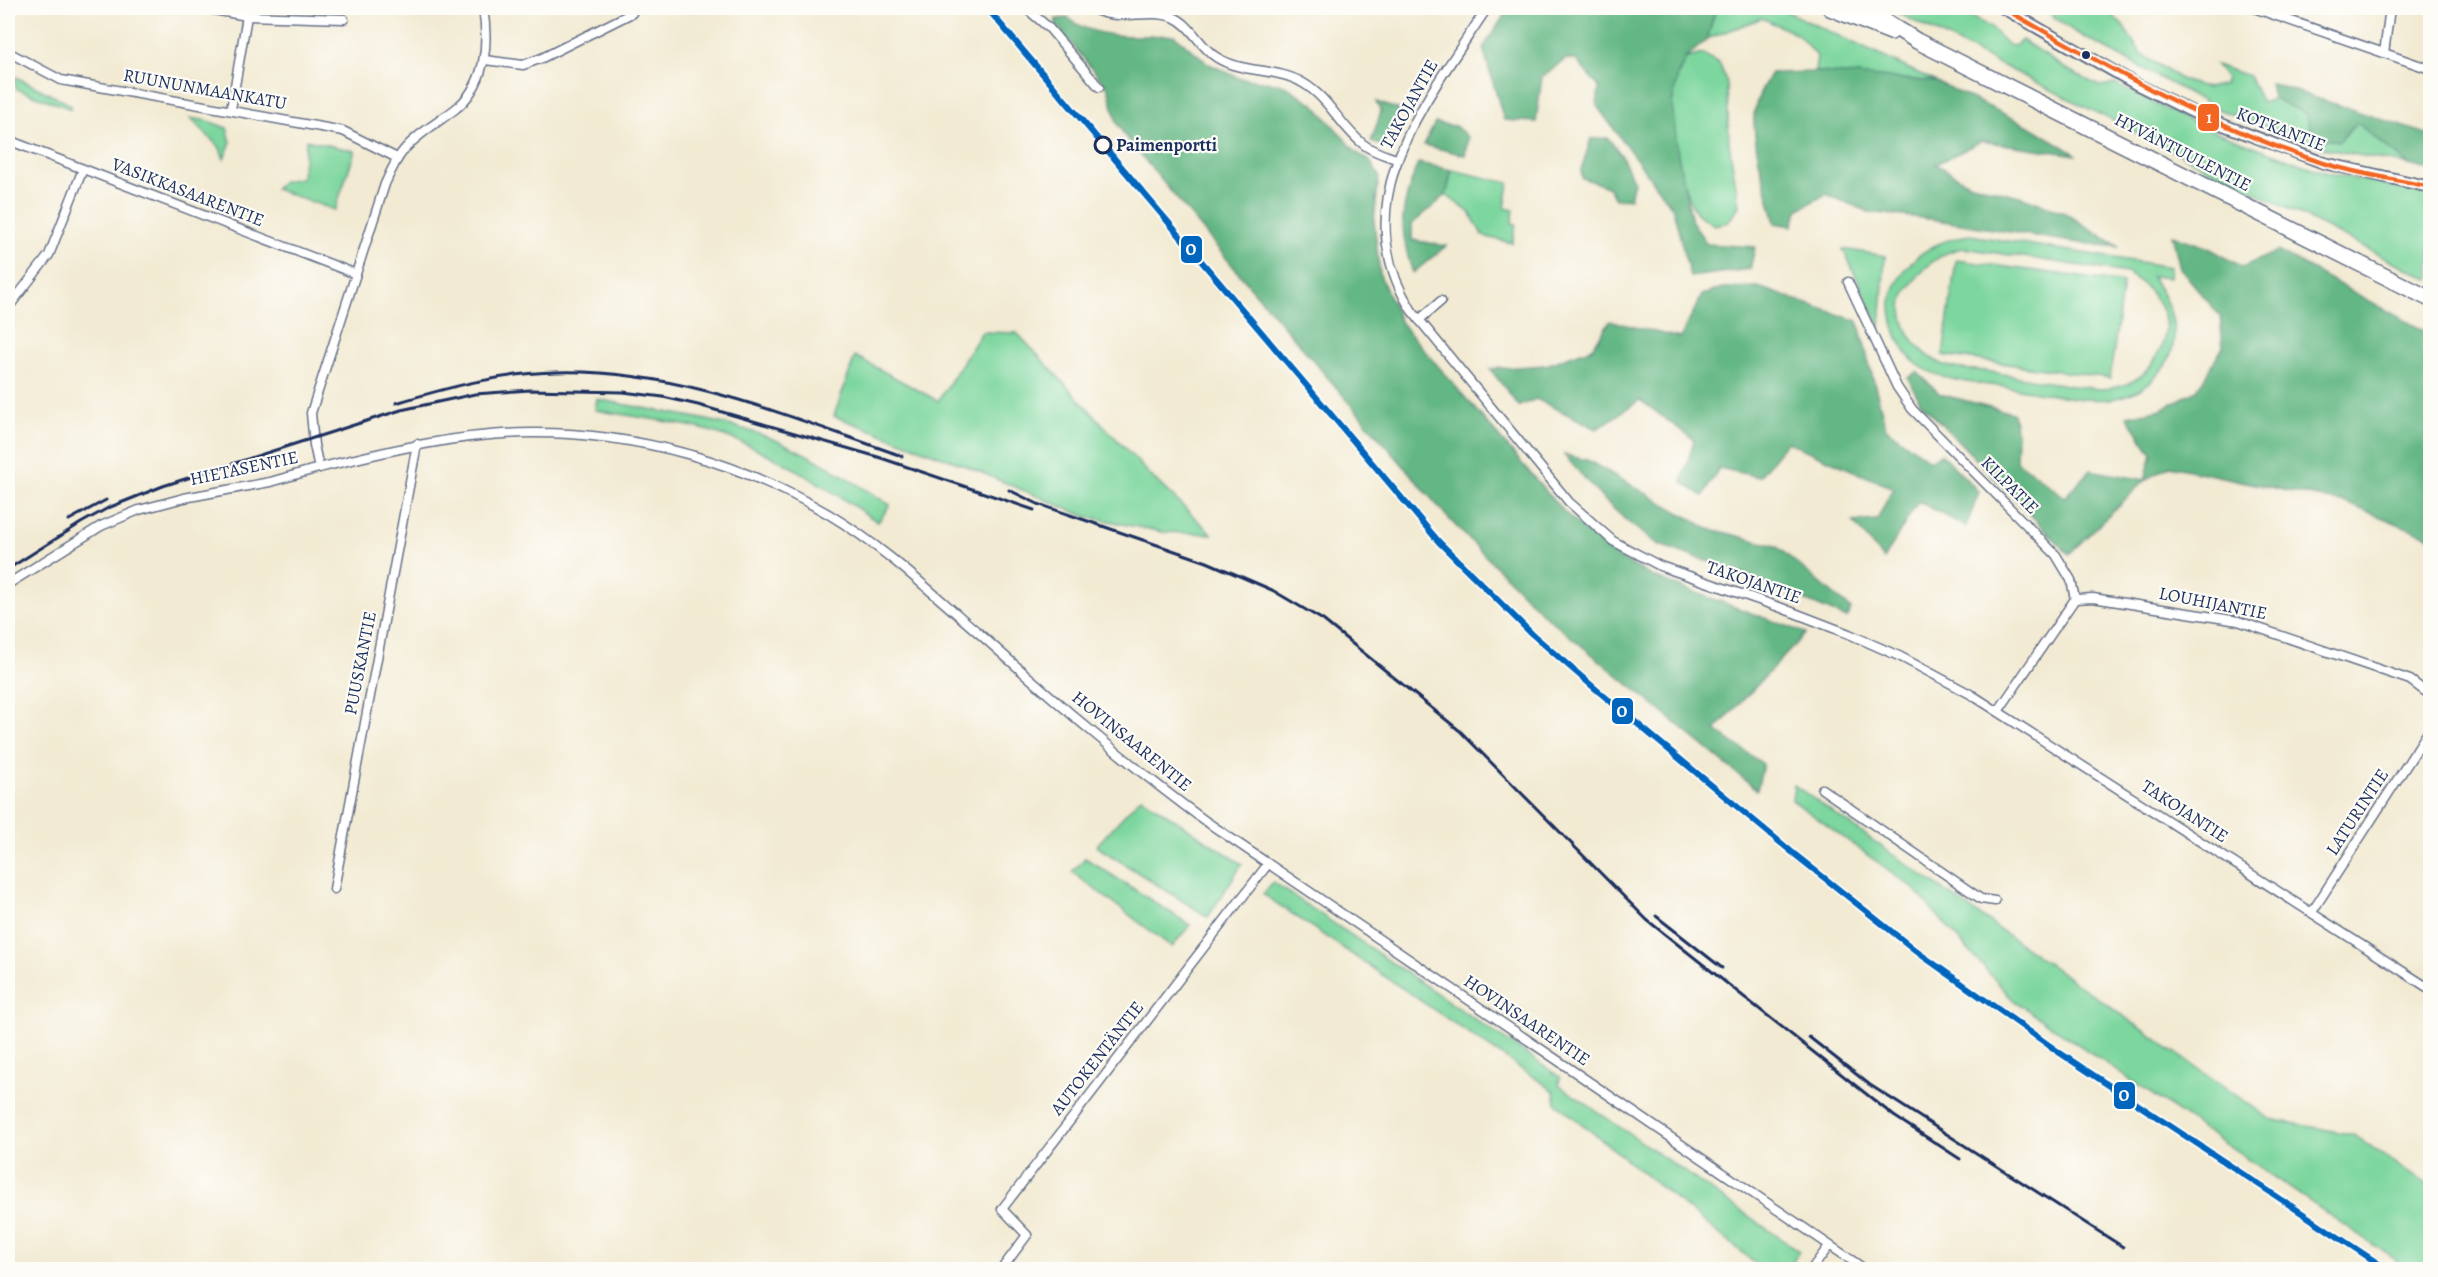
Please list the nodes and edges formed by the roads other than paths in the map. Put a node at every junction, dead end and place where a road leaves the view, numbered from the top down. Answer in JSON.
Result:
{"nodes":[{"id":1,"x":203,"y":8,"type":"edge"},
{"id":2,"x":483,"y":8,"type":"edge"},
{"id":3,"x":631,"y":8,"type":"edge"},
{"id":4,"x":1026,"y":8,"type":"edge"},
{"id":5,"x":1092,"y":8,"type":"edge"},
{"id":6,"x":1487,"y":8,"type":"edge"},
{"id":7,"x":1830,"y":8,"type":"edge"},
{"id":8,"x":1864,"y":8,"type":"edge"},
{"id":9,"x":2002,"y":8,"type":"edge"},
{"id":10,"x":2254,"y":8,"type":"edge"},
{"id":11,"x":2390,"y":8,"type":"edge"},
{"id":12,"x":247,"y":16,"type":"junction"},
{"id":13,"x":344,"y":19,"type":"dead end"},
{"id":14,"x":1917,"y":41,"type":"junction"},
{"id":15,"x":8,"y":52,"type":"edge"},
{"id":16,"x":2384,"y":53,"type":"junction"},
{"id":17,"x":485,"y":60,"type":"junction"},
{"id":18,"x":2430,"y":69,"type":"edge"},
{"id":19,"x":1099,"y":87,"type":"dead end"},
{"id":20,"x":231,"y":110,"type":"junction"},
{"id":21,"x":8,"y":140,"type":"edge"},
{"id":22,"x":398,"y":158,"type":"junction"},
{"id":23,"x":1396,"y":159,"type":"junction"},
{"id":24,"x":83,"y":169,"type":"junction"},
{"id":25,"x":2430,"y":187,"type":"edge"},
{"id":26,"x":356,"y":274,"type":"junction"},
{"id":27,"x":1848,"y":282,"type":"dead end"},
{"id":28,"x":2430,"y":299,"type":"edge"},
{"id":29,"x":1441,"y":301,"type":"dead end"},
{"id":30,"x":8,"y":308,"type":"edge"},
{"id":31,"x":1419,"y":320,"type":"junction"},
{"id":32,"x":417,"y":444,"type":"junction"},
{"id":33,"x":319,"y":468,"type":"junction"},
{"id":34,"x":8,"y":584,"type":"edge"},
{"id":35,"x":2075,"y":599,"type":"junction"},
{"id":36,"x":2430,"y":695,"type":"edge"},
{"id":37,"x":1999,"y":710,"type":"junction"},
{"id":38,"x":2430,"y":729,"type":"edge"},
{"id":39,"x":1822,"y":789,"type":"dead end"},
{"id":40,"x":1268,"y":864,"type":"junction"},
{"id":41,"x":334,"y":889,"type":"dead end"},
{"id":42,"x":1995,"y":900,"type":"dead end"},
{"id":43,"x":2312,"y":912,"type":"junction"},
{"id":44,"x":2430,"y":989,"type":"edge"},
{"id":45,"x":1829,"y":1246,"type":"junction"},
{"id":46,"x":1001,"y":1269,"type":"edge"},
{"id":47,"x":1811,"y":1269,"type":"edge"},
{"id":48,"x":1866,"y":1269,"type":"edge"}],
"edges":[{"from":1,"to":12,"type":"street"},
{"from":2,"to":17,"type":"street"},
{"from":3,"to":17,"type":"street"},
{"from":4,"to":19,"type":"street"},
{"from":5,"to":23,"type":"street"},
{"from":6,"to":23,"type":"street","name":"TAKOJANTIE"},
{"from":7,"to":14,"type":"highway","name":"HYVÄNTUULENTIE"},
{"from":8,"to":14,"type":"highway","name":"HYVÄNTUULENTIE"},
{"from":9,"to":25,"type":"street","name":"KOTKANTIE"},
{"from":10,"to":16,"type":"street"},
{"from":11,"to":16,"type":"street"},
{"from":12,"to":13,"type":"street"},
{"from":12,"to":20,"type":"street"},
{"from":14,"to":28,"type":"highway","name":"HYVÄNTUULENTIE"},
{"from":15,"to":20,"type":"street","name":"RUUNUNMAANKATU"},
{"from":16,"to":18,"type":"street"},
{"from":17,"to":22,"type":"street","name":"HIETASENTIE"},
{"from":20,"to":22,"type":"street","name":"RUUNUNMAANKATU"},
{"from":21,"to":24,"type":"street","name":"VASIKKASAARENTIE"},
{"from":22,"to":26,"type":"street","name":"HIETASENTIE"},
{"from":23,"to":31,"type":"street","name":"TAKOJANTIE"},
{"from":24,"to":26,"type":"street","name":"VASIKKASAARENTIE"},
{"from":24,"to":30,"type":"street"},
{"from":26,"to":33,"type":"street","name":"HIETASENTIE"},
{"from":27,"to":35,"type":"street","name":"KILPATIE"},
{"from":29,"to":31,"type":"street"},
{"from":31,"to":37,"type":"street","name":"TAKOJANTIE"},
{"from":32,"to":33,"type":"street","name":"HOVINSAARENTIE"},
{"from":32,"to":40,"type":"street","name":"HOVINSAARENTIE"},
{"from":32,"to":41,"type":"street","name":"PUUSKANTIE"},
{"from":33,"to":34,"type":"street","name":"HIETASENTIE"},
{"from":35,"to":36,"type":"street","name":"LOUHIJANTIE"},
{"from":35,"to":37,"type":"street"},
{"from":37,"to":43,"type":"street","name":"TAKOJANTIE"},
{"from":38,"to":43,"type":"street","name":"LATURINTIE"},
{"from":39,"to":42,"type":"street"},
{"from":40,"to":45,"type":"street","name":"HOVINSAARENTIE"},
{"from":40,"to":46,"type":"street","name":"AUTOKENTÄNTIE"},
{"from":43,"to":44,"type":"street","name":"TAKOJANTIE"},
{"from":45,"to":47,"type":"street"},
{"from":45,"to":48,"type":"street","name":"HOVINSAARENTIE"}]}
